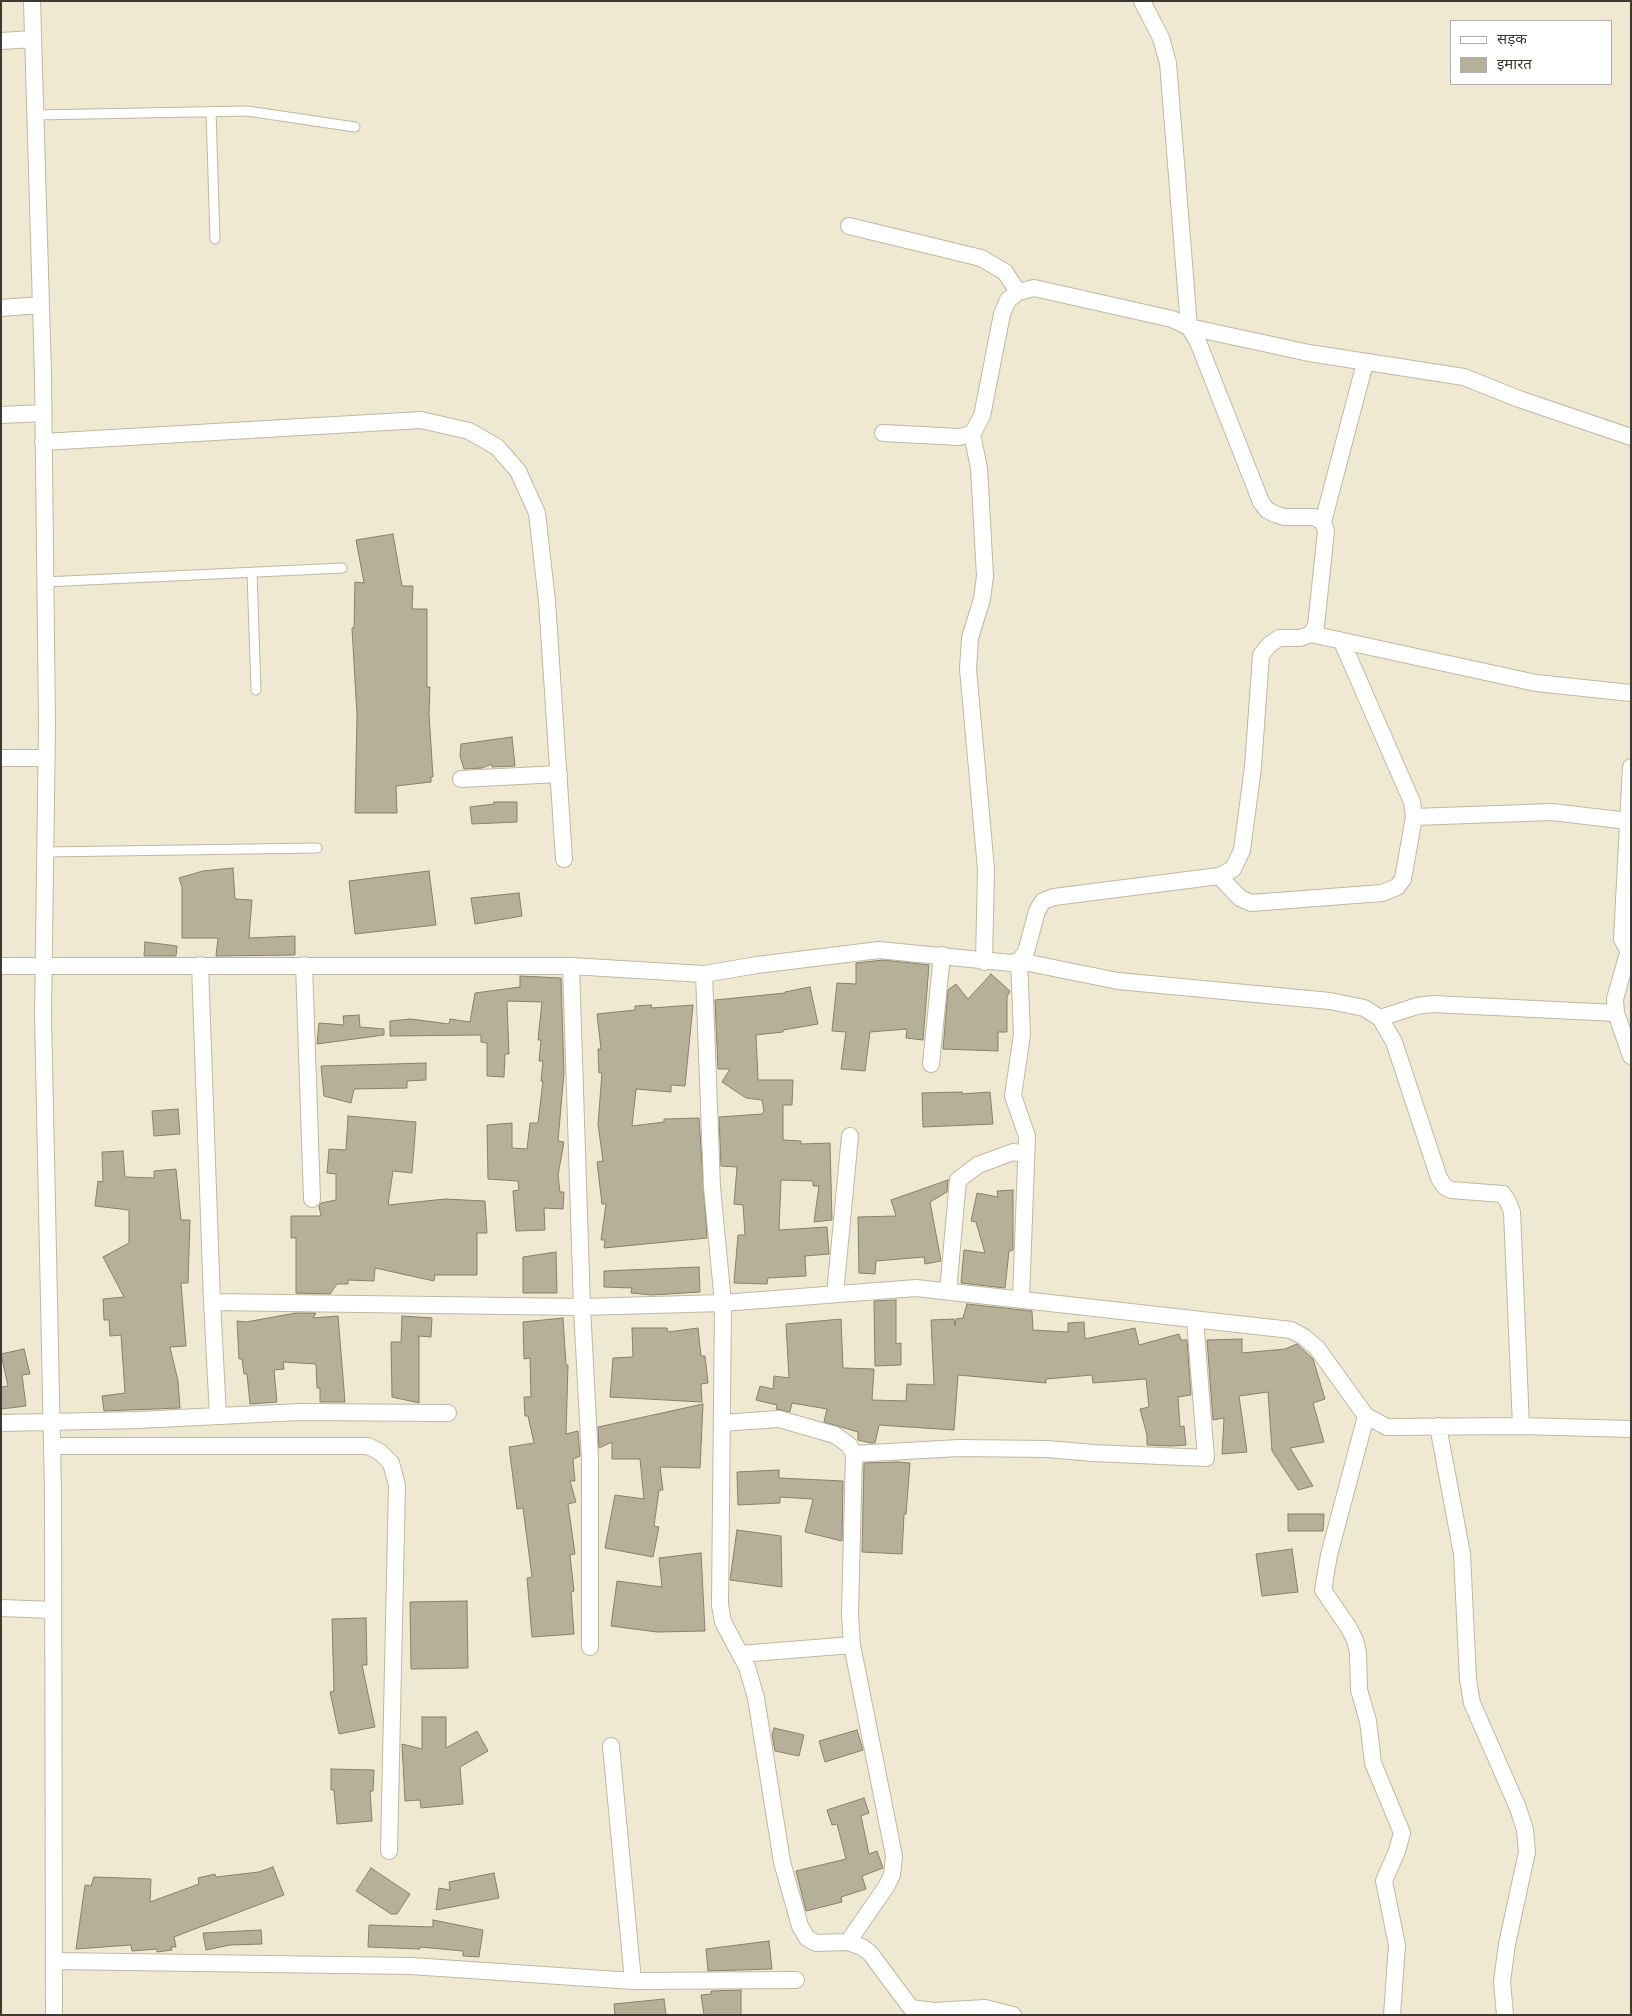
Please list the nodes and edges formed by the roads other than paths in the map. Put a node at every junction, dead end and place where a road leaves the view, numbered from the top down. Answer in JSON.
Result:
{"nodes":[{"id":1,"x":32,"y":1,"type":"edge"},
{"id":2,"x":1142,"y":1,"type":"edge"},
{"id":3,"x":33,"y":39,"type":"junction"},
{"id":4,"x":1,"y":41,"type":"edge"},
{"id":5,"x":212,"y":111,"type":"junction"},
{"id":6,"x":35,"y":115,"type":"junction"},
{"id":7,"x":355,"y":127,"type":"dead end"},
{"id":8,"x":849,"y":226,"type":"dead end"},
{"id":9,"x":216,"y":239,"type":"dead end"},
{"id":10,"x":1018,"y":292,"type":"junction"},
{"id":11,"x":40,"y":305,"type":"junction"},
{"id":12,"x":1,"y":308,"type":"edge"},
{"id":13,"x":1189,"y":327,"type":"junction"},
{"id":14,"x":1365,"y":363,"type":"junction"},
{"id":15,"x":43,"y":413,"type":"junction"},
{"id":16,"x":1,"y":415,"type":"edge"},
{"id":17,"x":883,"y":433,"type":"dead end"},
{"id":18,"x":972,"y":434,"type":"junction"},
{"id":19,"x":1631,"y":437,"type":"edge"},
{"id":20,"x":43,"y":442,"type":"junction"},
{"id":21,"x":1323,"y":522,"type":"junction"},
{"id":22,"x":342,"y":568,"type":"dead end"},
{"id":23,"x":252,"y":572,"type":"junction"},
{"id":24,"x":45,"y":582,"type":"junction"},
{"id":25,"x":1311,"y":634,"type":"junction"},
{"id":26,"x":1342,"y":642,"type":"junction"},
{"id":27,"x":256,"y":690,"type":"dead end"},
{"id":28,"x":1631,"y":693,"type":"edge"},
{"id":29,"x":1,"y":758,"type":"edge"},
{"id":30,"x":46,"y":758,"type":"junction"},
{"id":31,"x":1631,"y":767,"type":"edge"},
{"id":32,"x":559,"y":774,"type":"junction"},
{"id":33,"x":461,"y":779,"type":"dead end"},
{"id":34,"x":1414,"y":817,"type":"junction"},
{"id":35,"x":1628,"y":821,"type":"junction"},
{"id":36,"x":318,"y":848,"type":"dead end"},
{"id":37,"x":45,"y":852,"type":"junction"},
{"id":38,"x":564,"y":859,"type":"dead end"},
{"id":39,"x":1219,"y":876,"type":"junction"},
{"id":40,"x":942,"y":955,"type":"junction"},
{"id":41,"x":1629,"y":955,"type":"edge"},
{"id":42,"x":1019,"y":961,"type":"junction"},
{"id":43,"x":984,"y":962,"type":"junction"},
{"id":44,"x":44,"y":964,"type":"junction"},
{"id":45,"x":200,"y":965,"type":"junction"},
{"id":46,"x":304,"y":965,"type":"junction"},
{"id":47,"x":1,"y":966,"type":"edge"},
{"id":48,"x":571,"y":966,"type":"junction"},
{"id":49,"x":704,"y":974,"type":"junction"},
{"id":50,"x":1616,"y":1014,"type":"junction"},
{"id":51,"x":1380,"y":1018,"type":"junction"},
{"id":52,"x":1631,"y":1056,"type":"edge"},
{"id":53,"x":931,"y":1064,"type":"dead end"},
{"id":54,"x":850,"y":1136,"type":"dead end"},
{"id":55,"x":1026,"y":1154,"type":"junction"},
{"id":56,"x":312,"y":1199,"type":"dead end"},
{"id":57,"x":948,"y":1291,"type":"junction"},
{"id":58,"x":835,"y":1294,"type":"junction"},
{"id":59,"x":1021,"y":1299,"type":"junction"},
{"id":60,"x":212,"y":1302,"type":"junction"},
{"id":61,"x":723,"y":1303,"type":"junction"},
{"id":62,"x":582,"y":1307,"type":"junction"},
{"id":63,"x":1195,"y":1320,"type":"junction"},
{"id":64,"x":448,"y":1413,"type":"dead end"},
{"id":65,"x":218,"y":1416,"type":"junction"},
{"id":66,"x":1366,"y":1416,"type":"junction"},
{"id":67,"x":52,"y":1422,"type":"junction"},
{"id":68,"x":722,"y":1422,"type":"junction"},
{"id":69,"x":1,"y":1423,"type":"edge"},
{"id":70,"x":1438,"y":1426,"type":"junction"},
{"id":71,"x":1522,"y":1426,"type":"junction"},
{"id":72,"x":1631,"y":1429,"type":"edge"},
{"id":73,"x":52,"y":1446,"type":"junction"},
{"id":74,"x":854,"y":1454,"type":"junction"},
{"id":75,"x":1,"y":1608,"type":"edge"},
{"id":76,"x":54,"y":1610,"type":"junction"},
{"id":77,"x":852,"y":1645,"type":"junction"},
{"id":78,"x":590,"y":1647,"type":"dead end"},
{"id":79,"x":740,"y":1654,"type":"junction"},
{"id":80,"x":611,"y":1746,"type":"dead end"},
{"id":81,"x":389,"y":1851,"type":"dead end"},
{"id":82,"x":848,"y":1942,"type":"junction"},
{"id":83,"x":54,"y":1961,"type":"junction"},
{"id":84,"x":796,"y":1980,"type":"dead end"},
{"id":85,"x":633,"y":1981,"type":"junction"},
{"id":86,"x":54,"y":2015,"type":"edge"},
{"id":87,"x":1013,"y":2015,"type":"edge"},
{"id":88,"x":1392,"y":2015,"type":"edge"},
{"id":89,"x":1505,"y":2015,"type":"edge"}],
"edges":[{"from":1,"to":3,"type":"street"},
{"from":2,"to":13,"type":"street"},
{"from":3,"to":4,"type":"street"},
{"from":3,"to":6,"type":"street"},
{"from":5,"to":6,"type":"lane"},
{"from":5,"to":7,"type":"lane"},
{"from":5,"to":9,"type":"lane"},
{"from":6,"to":11,"type":"street"},
{"from":8,"to":10,"type":"street"},
{"from":10,"to":13,"type":"street"},
{"from":10,"to":18,"type":"street"},
{"from":11,"to":12,"type":"street"},
{"from":11,"to":15,"type":"street"},
{"from":13,"to":14,"type":"street"},
{"from":13,"to":21,"type":"street"},
{"from":14,"to":19,"type":"street"},
{"from":14,"to":21,"type":"street"},
{"from":15,"to":16,"type":"street"},
{"from":15,"to":20,"type":"street"},
{"from":17,"to":18,"type":"street"},
{"from":18,"to":43,"type":"street"},
{"from":20,"to":24,"type":"street"},
{"from":20,"to":32,"type":"street"},
{"from":21,"to":25,"type":"street"},
{"from":22,"to":23,"type":"lane"},
{"from":23,"to":24,"type":"lane"},
{"from":23,"to":27,"type":"lane"},
{"from":24,"to":30,"type":"street"},
{"from":25,"to":26,"type":"street"},
{"from":25,"to":39,"type":"street"},
{"from":26,"to":28,"type":"street"},
{"from":26,"to":34,"type":"street"},
{"from":29,"to":30,"type":"street"},
{"from":30,"to":37,"type":"street"},
{"from":31,"to":35,"type":"street"},
{"from":32,"to":33,"type":"street"},
{"from":32,"to":38,"type":"street"},
{"from":34,"to":35,"type":"street"},
{"from":34,"to":39,"type":"street"},
{"from":35,"to":41,"type":"street"},
{"from":36,"to":37,"type":"lane"},
{"from":37,"to":44,"type":"street"},
{"from":39,"to":42,"type":"street"},
{"from":40,"to":43,"type":"street"},
{"from":40,"to":49,"type":"street"},
{"from":40,"to":53,"type":"street"},
{"from":41,"to":50,"type":"street"},
{"from":42,"to":43,"type":"street"},
{"from":42,"to":51,"type":"street"},
{"from":42,"to":55,"type":"street"},
{"from":44,"to":45,"type":"street"},
{"from":44,"to":47,"type":"street"},
{"from":44,"to":67,"type":"street"},
{"from":45,"to":46,"type":"street"},
{"from":45,"to":60,"type":"street"},
{"from":46,"to":48,"type":"street"},
{"from":46,"to":56,"type":"street"},
{"from":48,"to":49,"type":"street"},
{"from":48,"to":62,"type":"street"},
{"from":49,"to":61,"type":"street"},
{"from":50,"to":51,"type":"street"},
{"from":50,"to":52,"type":"street"},
{"from":51,"to":71,"type":"street"},
{"from":54,"to":58,"type":"street"},
{"from":55,"to":57,"type":"street"},
{"from":55,"to":59,"type":"street"},
{"from":57,"to":58,"type":"street"},
{"from":57,"to":59,"type":"street"},
{"from":58,"to":61,"type":"street"},
{"from":59,"to":63,"type":"street"},
{"from":60,"to":62,"type":"street"},
{"from":60,"to":65,"type":"street"},
{"from":61,"to":62,"type":"street"},
{"from":61,"to":68,"type":"street"},
{"from":62,"to":78,"type":"street"},
{"from":63,"to":66,"type":"street"},
{"from":63,"to":74,"type":"street"},
{"from":64,"to":65,"type":"street"},
{"from":65,"to":67,"type":"street"},
{"from":66,"to":70,"type":"street"},
{"from":66,"to":88,"type":"street"},
{"from":67,"to":69,"type":"street"},
{"from":67,"to":73,"type":"street"},
{"from":68,"to":74,"type":"street"},
{"from":68,"to":79,"type":"street"},
{"from":70,"to":71,"type":"street"},
{"from":70,"to":89,"type":"street"},
{"from":71,"to":72,"type":"street"},
{"from":73,"to":76,"type":"street"},
{"from":73,"to":81,"type":"street"},
{"from":74,"to":77,"type":"street"},
{"from":75,"to":76,"type":"street"},
{"from":76,"to":83,"type":"street"},
{"from":77,"to":79,"type":"street"},
{"from":77,"to":82,"type":"street"},
{"from":79,"to":82,"type":"street"},
{"from":80,"to":85,"type":"street"},
{"from":82,"to":87,"type":"street"},
{"from":83,"to":85,"type":"street"},
{"from":83,"to":86,"type":"street"},
{"from":84,"to":85,"type":"street"}]}
